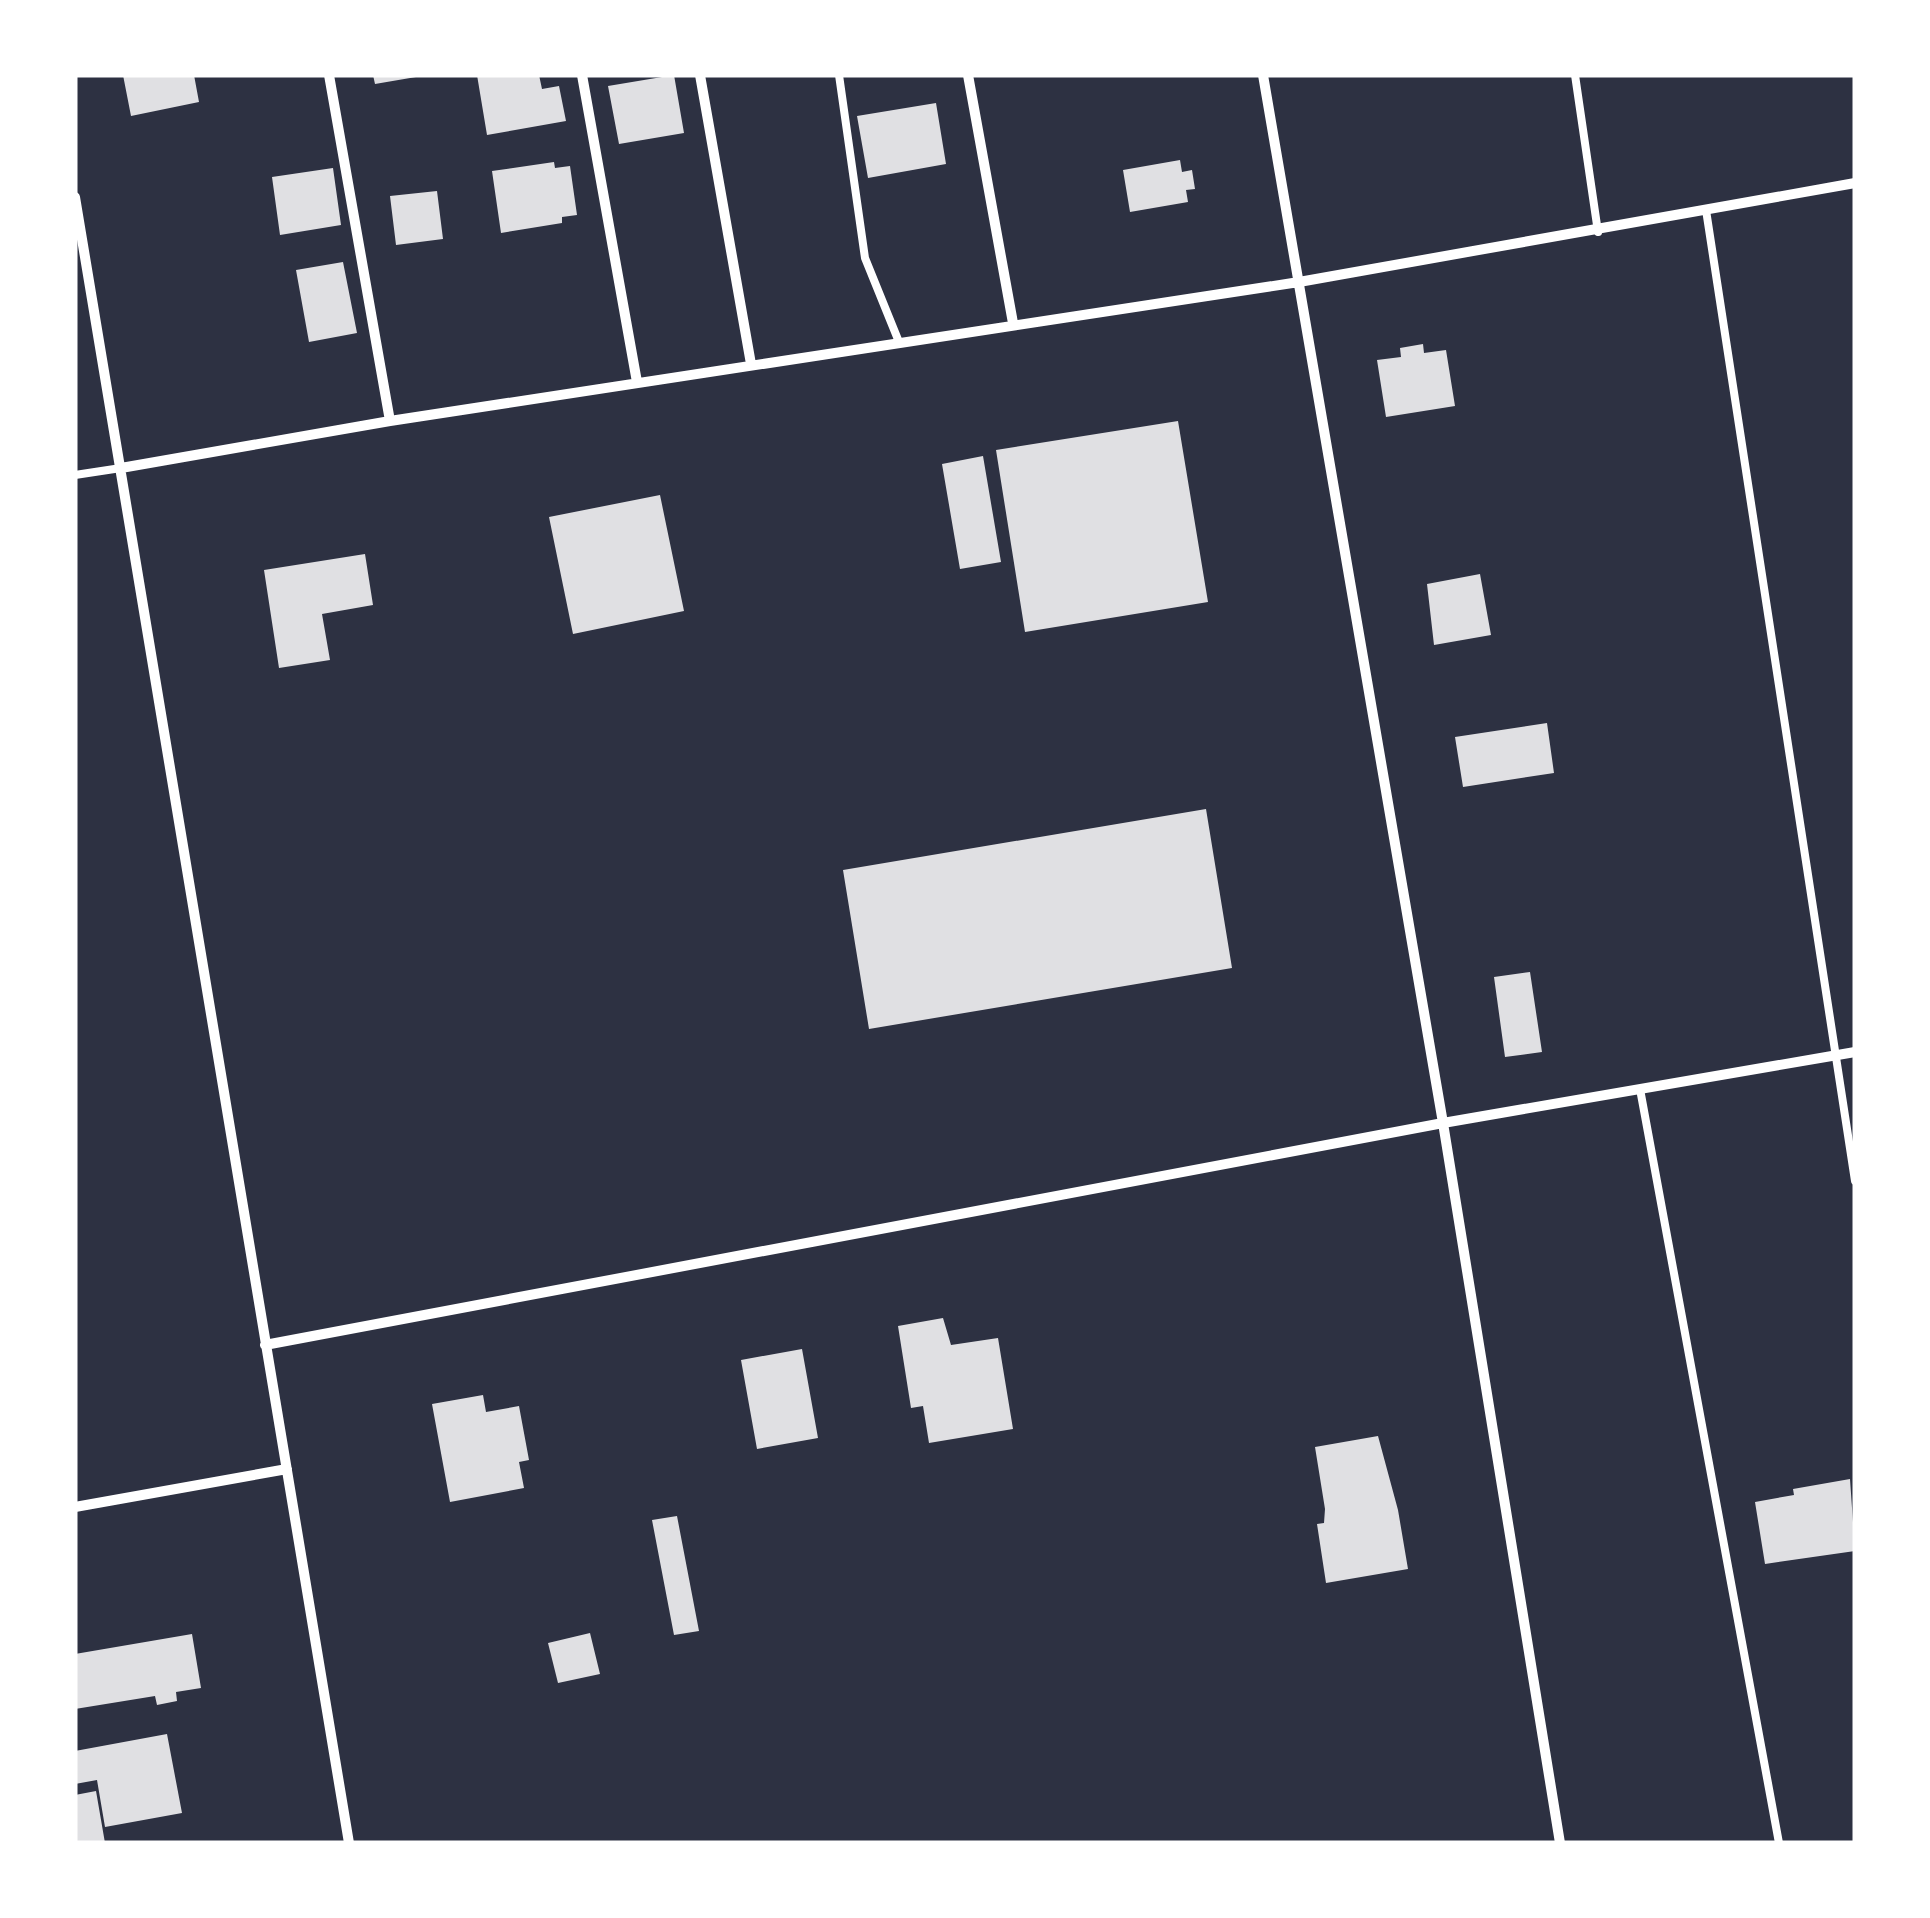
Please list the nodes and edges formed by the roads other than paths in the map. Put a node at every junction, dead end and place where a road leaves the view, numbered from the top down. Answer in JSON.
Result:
{"nodes":[{"id":1,"x":329,"y":75,"type":"edge"},
{"id":2,"x":582,"y":75,"type":"edge"},
{"id":3,"x":700,"y":75,"type":"edge"},
{"id":4,"x":839,"y":75,"type":"edge"},
{"id":5,"x":968,"y":75,"type":"edge"},
{"id":6,"x":1263,"y":75,"type":"edge"},
{"id":7,"x":1575,"y":75,"type":"edge"},
{"id":8,"x":1855,"y":184,"type":"edge"},
{"id":9,"x":75,"y":196,"type":"edge"},
{"id":10,"x":1706,"y":210,"type":"junction"},
{"id":11,"x":1598,"y":232,"type":"junction"},
{"id":12,"x":1300,"y":282,"type":"junction"},
{"id":13,"x":1013,"y":323,"type":"junction"},
{"id":14,"x":899,"y":342,"type":"junction"},
{"id":15,"x":750,"y":364,"type":"junction"},
{"id":16,"x":637,"y":382,"type":"junction"},
{"id":17,"x":390,"y":421,"type":"junction"},
{"id":18,"x":121,"y":468,"type":"junction"},
{"id":19,"x":75,"y":475,"type":"edge"},
{"id":20,"x":1855,"y":1052,"type":"edge"},
{"id":21,"x":1833,"y":1056,"type":"junction"},
{"id":22,"x":1640,"y":1089,"type":"junction"},
{"id":23,"x":1443,"y":1123,"type":"junction"},
{"id":24,"x":1855,"y":1180,"type":"edge"},
{"id":25,"x":266,"y":1345,"type":"junction"},
{"id":26,"x":286,"y":1469,"type":"junction"},
{"id":27,"x":75,"y":1507,"type":"edge"},
{"id":28,"x":349,"y":1843,"type":"edge"},
{"id":29,"x":1560,"y":1843,"type":"edge"},
{"id":30,"x":1779,"y":1843,"type":"edge"}],
"edges":[{"from":1,"to":17,"type":"street"},
{"from":2,"to":16,"type":"street"},
{"from":3,"to":15,"type":"street"},
{"from":4,"to":14,"type":"lane"},
{"from":5,"to":13,"type":"street"},
{"from":6,"to":12,"type":"street"},
{"from":7,"to":11,"type":"lane"},
{"from":8,"to":10,"type":"street"},
{"from":9,"to":18,"type":"street"},
{"from":10,"to":11,"type":"street"},
{"from":10,"to":21,"type":"lane"},
{"from":11,"to":12,"type":"street"},
{"from":12,"to":13,"type":"street"},
{"from":12,"to":23,"type":"street"},
{"from":13,"to":14,"type":"street"},
{"from":14,"to":15,"type":"street"},
{"from":15,"to":16,"type":"street"},
{"from":16,"to":17,"type":"street"},
{"from":17,"to":18,"type":"street"},
{"from":18,"to":19,"type":"lane"},
{"from":18,"to":25,"type":"street"},
{"from":20,"to":21,"type":"street"},
{"from":21,"to":22,"type":"street"},
{"from":21,"to":24,"type":"lane"},
{"from":22,"to":23,"type":"street"},
{"from":22,"to":30,"type":"lane"},
{"from":23,"to":25,"type":"street"},
{"from":23,"to":29,"type":"street"},
{"from":25,"to":26,"type":"street"},
{"from":26,"to":27,"type":"street"},
{"from":26,"to":28,"type":"street"}]}
